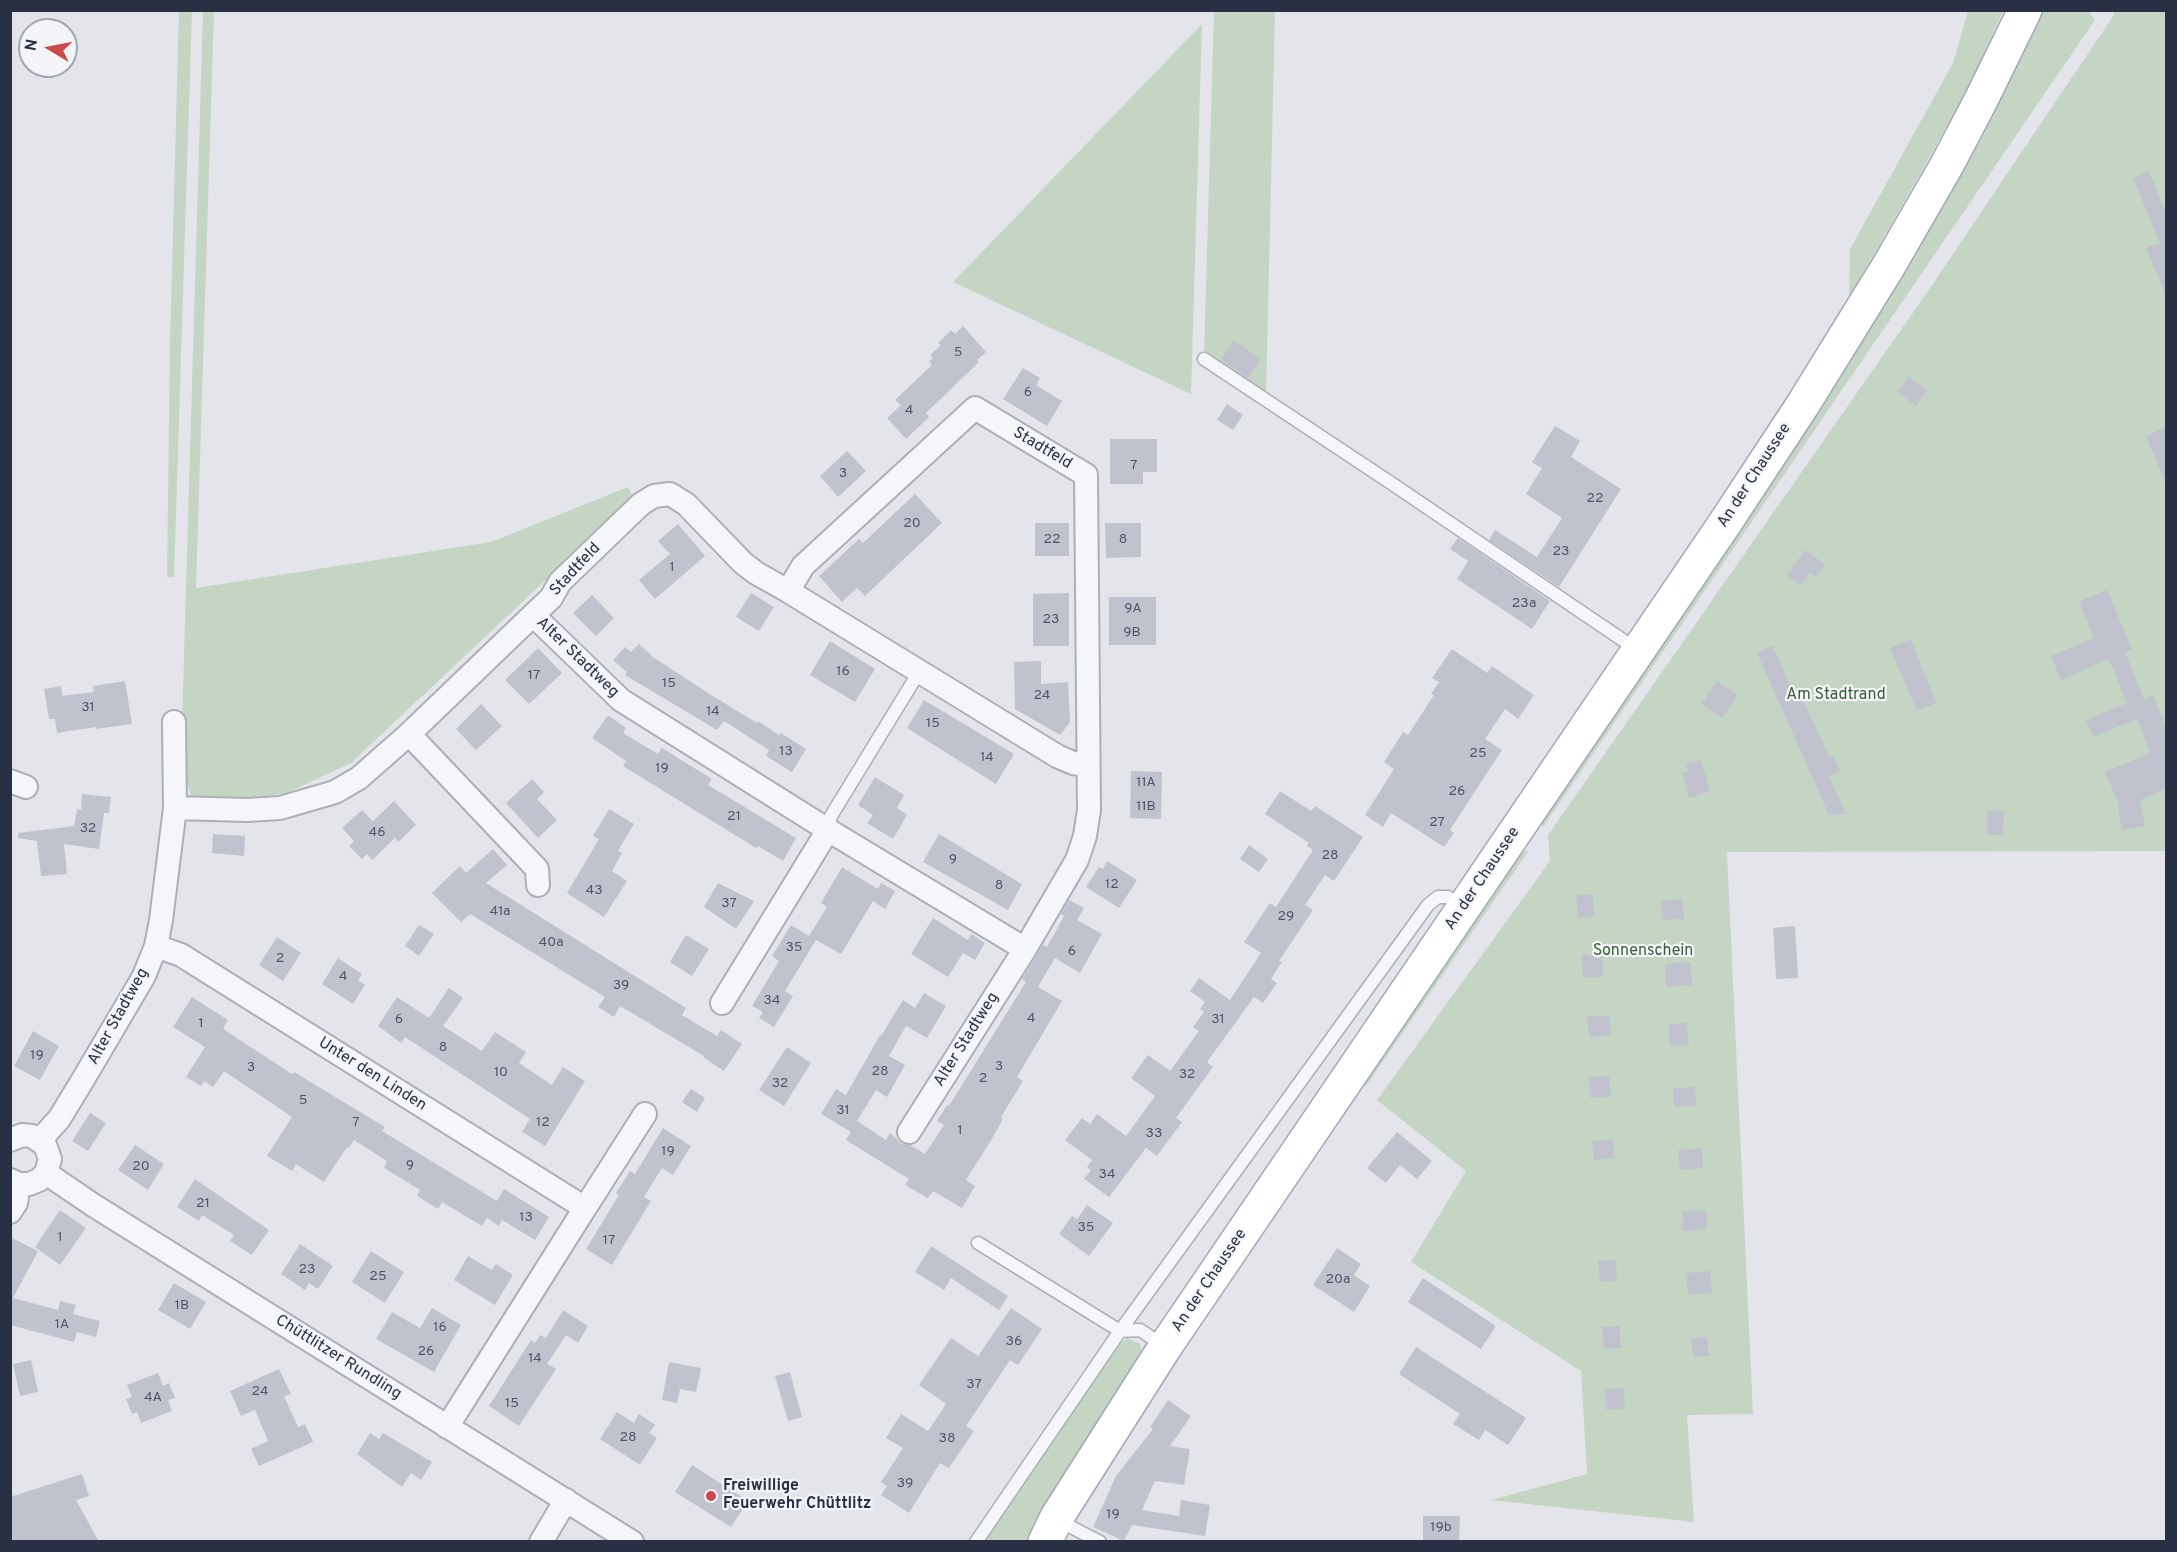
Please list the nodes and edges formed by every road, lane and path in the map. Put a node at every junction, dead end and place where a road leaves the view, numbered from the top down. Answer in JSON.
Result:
{"nodes":[{"id":1,"x":2025,"y":10,"type":"edge"},
{"id":2,"x":1204,"y":359,"type":"dead end"},
{"id":3,"x":788,"y":591,"type":"junction"},
{"id":4,"x":533,"y":615,"type":"junction"},
{"id":5,"x":1638,"y":651,"type":"junction"},
{"id":6,"x":919,"y":672,"type":"junction"},
{"id":7,"x":174,"y":722,"type":"dead end"},
{"id":8,"x":409,"y":734,"type":"junction"},
{"id":9,"x":1088,"y":765,"type":"junction"},
{"id":10,"x":175,"y":808,"type":"junction"},
{"id":11,"x":828,"y":831,"type":"junction"},
{"id":12,"x":538,"y":885,"type":"dead end"},
{"id":13,"x":1058,"y":891,"type":"joint"},
{"id":14,"x":1463,"y":908,"type":"junction"},
{"id":15,"x":156,"y":946,"type":"junction"},
{"id":16,"x":1024,"y":949,"type":"junction"},
{"id":17,"x":722,"y":1003,"type":"dead end"},
{"id":18,"x":645,"y":1114,"type":"dead end"},
{"id":19,"x":909,"y":1132,"type":"dead end"},
{"id":20,"x":10,"y":1140,"type":"edge"},
{"id":21,"x":40,"y":1140,"type":"junction"},
{"id":22,"x":46,"y":1173,"type":"junction"},
{"id":23,"x":15,"y":1182,"type":"edge"},
{"id":24,"x":585,"y":1208,"type":"junction"},
{"id":25,"x":10,"y":1212,"type":"edge"},
{"id":26,"x":978,"y":1243,"type":"dead end"},
{"id":27,"x":1120,"y":1331,"type":"junction"},
{"id":28,"x":1166,"y":1347,"type":"junction"},
{"id":29,"x":447,"y":1427,"type":"junction"},
{"id":30,"x":566,"y":1500,"type":"junction"},
{"id":31,"x":1051,"y":1529,"type":"edge"},
{"id":32,"x":541,"y":1542,"type":"edge"},
{"id":33,"x":632,"y":1542,"type":"edge"},
{"id":34,"x":976,"y":1542,"type":"edge"},
{"id":35,"x":1100,"y":1542,"type":"edge"}],
"edges":[{"from":1,"to":5,"type":"main road","name":"An der Chaussee"},
{"from":2,"to":5,"type":"lane"},
{"from":3,"to":4,"type":"street","name":"Stadtfeld"},
{"from":3,"to":6,"type":"street","name":"Stadtfeld"},
{"from":3,"to":9,"type":"street","name":"Stadtfeld"},
{"from":4,"to":8,"type":"street","name":"Alter Stadtweg"},
{"from":4,"to":11,"type":"street","name":"Alter Stadtweg"},
{"from":5,"to":14,"type":"main road","name":"An der Chaussee"},
{"from":6,"to":9,"type":"street","name":"Stadtfeld"},
{"from":6,"to":11,"type":"lane"},
{"from":7,"to":10,"type":"street","name":"Alter Stadtweg"},
{"from":8,"to":10,"type":"street","name":"Alter Stadtweg"},
{"from":8,"to":12,"type":"street"},
{"from":9,"to":13,"type":"street","name":"Stadtfeld"},
{"from":10,"to":15,"type":"street","name":"Alter Stadtweg"},
{"from":11,"to":16,"type":"street","name":"Alter Stadtweg"},
{"from":11,"to":17,"type":"street"},
{"from":13,"to":16,"type":"street","name":"Alter Stadtweg"},
{"from":14,"to":27,"type":"lane"},
{"from":14,"to":28,"type":"main road","name":"An der Chaussee"},
{"from":15,"to":21,"type":"street","name":"Alter Stadtweg"},
{"from":15,"to":24,"type":"street","name":"Unter den Linden"},
{"from":16,"to":19,"type":"street","name":"Alter Stadtweg"},
{"from":18,"to":24,"type":"street"},
{"from":20,"to":21,"type":"street"},
{"from":21,"to":22,"type":"street"},
{"from":22,"to":23,"type":"street"},
{"from":22,"to":29,"type":"street","name":"Chüttlitzer Rundling"},
{"from":23,"to":25,"type":"street"},
{"from":24,"to":29,"type":"street"},
{"from":26,"to":27,"type":"lane"},
{"from":27,"to":28,"type":"lane"},
{"from":27,"to":34,"type":"lane"},
{"from":28,"to":31,"type":"main road","name":"An der Chaussee"},
{"from":29,"to":30,"type":"street","name":"Chüttlitzer Rundling"},
{"from":30,"to":32,"type":"street"},
{"from":30,"to":33,"type":"street","name":"Chüttlitzer Rundling"},
{"from":31,"to":35,"type":"lane"}]}
